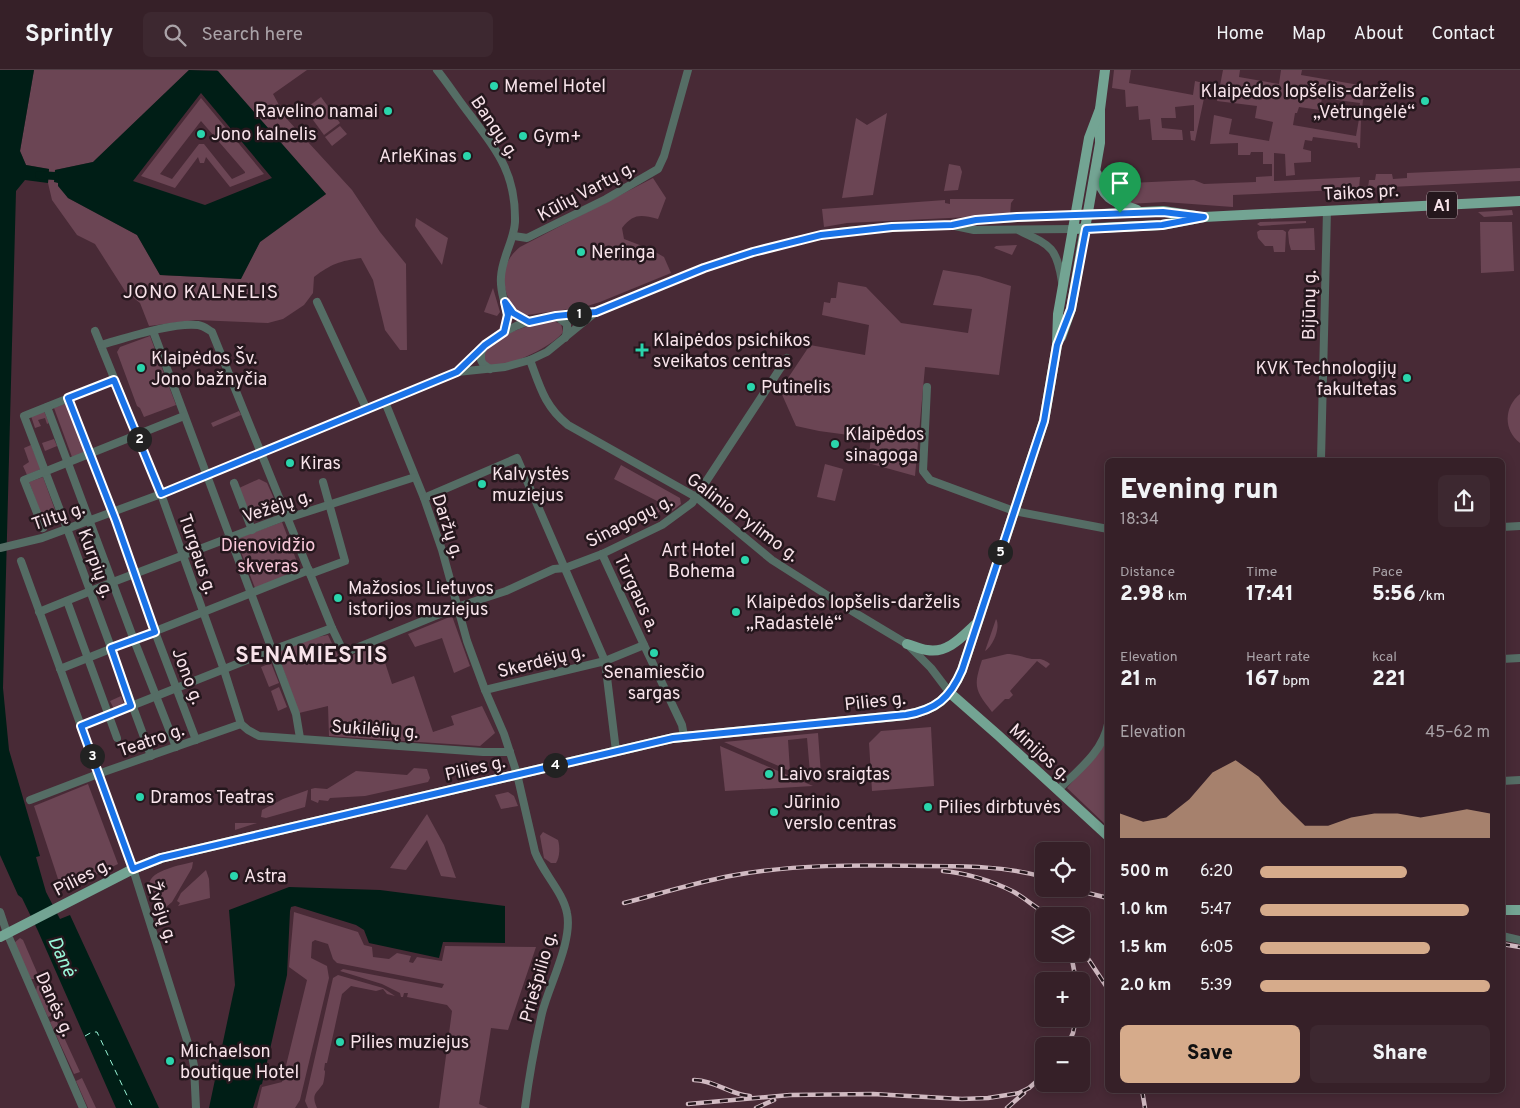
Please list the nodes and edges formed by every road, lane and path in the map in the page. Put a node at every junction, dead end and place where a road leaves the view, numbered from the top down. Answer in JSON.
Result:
{"nodes":[{"id":1,"x":437,"y":70,"type":"edge"},
{"id":2,"x":688,"y":70,"type":"edge"},
{"id":3,"x":1105,"y":70,"type":"edge"},
{"id":4,"x":1100,"y":109,"type":"junction"},
{"id":5,"x":1096,"y":169,"type":"junction"},
{"id":6,"x":1520,"y":201,"type":"edge"},
{"id":7,"x":1326,"y":210,"type":"junction"},
{"id":8,"x":1145,"y":212,"type":"junction"},
{"id":9,"x":1075,"y":215,"type":"junction"},
{"id":10,"x":1088,"y":215,"type":"junction"},
{"id":11,"x":1204,"y":217,"type":"junction"},
{"id":12,"x":952,"y":225,"type":"junction"},
{"id":13,"x":1073,"y":229,"type":"junction"},
{"id":14,"x":1086,"y":229,"type":"junction"},
{"id":15,"x":1018,"y":230,"type":"junction"},
{"id":16,"x":514,"y":236,"type":"junction"},
{"id":17,"x":1063,"y":287,"type":"junction"},
{"id":18,"x":316,"y":302,"type":"dead end"},
{"id":19,"x":505,"y":302,"type":"junction"},
{"id":20,"x":596,"y":312,"type":"junction"},
{"id":21,"x":556,"y":316,"type":"junction"},
{"id":22,"x":529,"y":322,"type":"junction"},
{"id":23,"x":95,"y":331,"type":"dead end"},
{"id":24,"x":153,"y":331,"type":"junction"},
{"id":25,"x":504,"y":332,"type":"junction"},
{"id":26,"x":565,"y":338,"type":"junction"},
{"id":27,"x":101,"y":345,"type":"junction"},
{"id":28,"x":485,"y":345,"type":"junction"},
{"id":29,"x":1057,"y":345,"type":"junction"},
{"id":30,"x":787,"y":358,"type":"dead end"},
{"id":31,"x":530,"y":360,"type":"junction"},
{"id":32,"x":490,"y":369,"type":"junction"},
{"id":33,"x":457,"y":372,"type":"junction"},
{"id":34,"x":114,"y":380,"type":"junction"},
{"id":35,"x":927,"y":387,"type":"dead end"},
{"id":36,"x":68,"y":398,"type":"junction"},
{"id":37,"x":385,"y":402,"type":"junction"},
{"id":38,"x":47,"y":407,"type":"junction"},
{"id":39,"x":367,"y":410,"type":"junction"},
{"id":40,"x":184,"y":416,"type":"junction"},
{"id":41,"x":138,"y":435,"type":"junction"},
{"id":42,"x":261,"y":453,"type":"junction"},
{"id":43,"x":90,"y":454,"type":"junction"},
{"id":44,"x":1321,"y":458,"type":"edge"},
{"id":45,"x":68,"y":463,"type":"junction"},
{"id":46,"x":46,"y":472,"type":"junction"},
{"id":47,"x":208,"y":475,"type":"junction"},
{"id":48,"x":415,"y":477,"type":"junction"},
{"id":49,"x":323,"y":482,"type":"dead end"},
{"id":50,"x":234,"y":483,"type":"dead end"},
{"id":51,"x":161,"y":494,"type":"junction"},
{"id":52,"x":696,"y":497,"type":"junction"},
{"id":53,"x":424,"y":498,"type":"junction"},
{"id":54,"x":329,"y":504,"type":"junction"},
{"id":55,"x":1014,"y":511,"type":"junction"},
{"id":56,"x":113,"y":512,"type":"junction"},
{"id":57,"x":288,"y":518,"type":"junction"},
{"id":58,"x":90,"y":521,"type":"junction"},
{"id":59,"x":1520,"y":526,"type":"edge"},
{"id":60,"x":1105,"y":527,"type":"edge"},
{"id":61,"x":1505,"y":527,"type":"edge"},
{"id":62,"x":43,"y":528,"type":"dead end"},
{"id":63,"x":68,"y":529,"type":"junction"},
{"id":64,"x":252,"y":530,"type":"junction"},
{"id":65,"x":231,"y":537,"type":"junction"},
{"id":66,"x":4,"y":547,"type":"edge"},
{"id":67,"x":602,"y":554,"type":"junction"},
{"id":68,"x":183,"y":556,"type":"junction"},
{"id":69,"x":21,"y":561,"type":"dead end"},
{"id":70,"x":565,"y":568,"type":"junction"},
{"id":71,"x":309,"y":572,"type":"junction"},
{"id":72,"x":135,"y":574,"type":"junction"},
{"id":73,"x":113,"y":582,"type":"junction"},
{"id":74,"x":90,"y":591,"type":"junction"},
{"id":75,"x":251,"y":594,"type":"junction"},
{"id":76,"x":67,"y":601,"type":"junction"},
{"id":77,"x":457,"y":607,"type":"junction"},
{"id":78,"x":39,"y":612,"type":"junction"},
{"id":79,"x":203,"y":612,"type":"junction"},
{"id":80,"x":976,"y":624,"type":"junction"},
{"id":81,"x":332,"y":628,"type":"junction"},
{"id":82,"x":155,"y":632,"type":"junction"},
{"id":83,"x":134,"y":640,"type":"junction"},
{"id":84,"x":907,"y":644,"type":"junction"},
{"id":85,"x":644,"y":645,"type":"junction"},
{"id":86,"x":111,"y":648,"type":"junction"},
{"id":87,"x":272,"y":650,"type":"junction"},
{"id":88,"x":88,"y":657,"type":"junction"},
{"id":89,"x":1520,"y":658,"type":"edge"},
{"id":90,"x":1505,"y":659,"type":"edge"},
{"id":91,"x":605,"y":661,"type":"junction"},
{"id":92,"x":60,"y":669,"type":"junction"},
{"id":93,"x":224,"y":670,"type":"junction"},
{"id":94,"x":176,"y":688,"type":"junction"},
{"id":95,"x":485,"y":690,"type":"junction"},
{"id":96,"x":950,"y":693,"type":"junction"},
{"id":97,"x":156,"y":696,"type":"junction"},
{"id":98,"x":131,"y":706,"type":"junction"},
{"id":99,"x":109,"y":714,"type":"junction"},
{"id":100,"x":242,"y":724,"type":"junction"},
{"id":101,"x":81,"y":726,"type":"junction"},
{"id":102,"x":248,"y":730,"type":"junction"},
{"id":103,"x":1105,"y":735,"type":"edge"},
{"id":104,"x":684,"y":736,"type":"junction"},
{"id":105,"x":117,"y":738,"type":"dead end"},
{"id":106,"x":244,"y":738,"type":"dead end"},
{"id":107,"x":300,"y":738,"type":"junction"},
{"id":108,"x":196,"y":740,"type":"junction"},
{"id":109,"x":176,"y":747,"type":"junction"},
{"id":110,"x":616,"y":751,"type":"junction"},
{"id":111,"x":510,"y":752,"type":"junction"},
{"id":112,"x":151,"y":756,"type":"junction"},
{"id":113,"x":98,"y":774,"type":"junction"},
{"id":114,"x":517,"y":774,"type":"junction"},
{"id":115,"x":1520,"y":780,"type":"edge"},
{"id":116,"x":1505,"y":781,"type":"edge"},
{"id":117,"x":1058,"y":790,"type":"junction"},
{"id":118,"x":30,"y":800,"type":"dead end"},
{"id":119,"x":1105,"y":833,"type":"edge"},
{"id":120,"x":133,"y":869,"type":"junction"},
{"id":121,"x":1505,"y":910,"type":"edge"},
{"id":122,"x":1520,"y":910,"type":"edge"},
{"id":123,"x":0,"y":912,"type":"edge"},
{"id":124,"x":4,"y":935,"type":"edge"},
{"id":125,"x":1505,"y":937,"type":"edge"},
{"id":126,"x":1520,"y":940,"type":"edge"},
{"id":127,"x":83,"y":1108,"type":"edge"},
{"id":128,"x":196,"y":1108,"type":"edge"},
{"id":129,"x":525,"y":1108,"type":"edge"}],
"edges":[{"from":1,"to":16,"type":"street","name":"Bangų g."},
{"from":2,"to":16,"type":"street","name":"Kūlių Vartų g."},
{"from":3,"to":4,"type":"main road"},
{"from":4,"to":5,"type":"main road"},
{"from":4,"to":9,"type":"main road"},
{"from":5,"to":8,"type":"main road"},
{"from":5,"to":10,"type":"main road"},
{"from":6,"to":7,"type":"main road","name":"Taikos pr.","number":"A1"},
{"from":7,"to":11,"type":"main road","name":"Taikos pr.","number":"A1"},
{"from":7,"to":44,"type":"street","name":"Bijūnų g."},
{"from":8,"to":10,"type":"main road","name":"Taikos pr.","number":"A1"},
{"from":8,"to":11,"type":"main road","name":"Taikos pr.","number":"A1"},
{"from":9,"to":10,"type":"main road","name":"Taikos pr.","number":"A1"},
{"from":9,"to":12,"type":"street","name":"Taikos pr.","number":"A1"},
{"from":9,"to":13,"type":"main road"},
{"from":10,"to":14,"type":"main road"},
{"from":11,"to":14,"type":"main road","name":"Taikos pr.","number":"A1"},
{"from":12,"to":15,"type":"street","name":"Taikos pr.","number":"A1"},
{"from":12,"to":20,"type":"street","name":"Taikos pr.","number":"A1"},
{"from":13,"to":14,"type":"main road","name":"Taikos pr.","number":"A1"},
{"from":13,"to":15,"type":"street","name":"Taikos pr.","number":"A1"},
{"from":13,"to":17,"type":"main road"},
{"from":14,"to":29,"type":"main road"},
{"from":15,"to":17,"type":"street"},
{"from":16,"to":19,"type":"street"},
{"from":17,"to":29,"type":"main road"},
{"from":18,"to":39,"type":"street"},
{"from":19,"to":22,"type":"street"},
{"from":19,"to":25,"type":"street"},
{"from":20,"to":21,"type":"street","name":"Taikos pr.","number":"A1"},
{"from":20,"to":26,"type":"street","name":"Taikos pr.","number":"A1"},
{"from":21,"to":22,"type":"street","number":"A1"},
{"from":21,"to":26,"type":"street"},
{"from":22,"to":25,"type":"street","number":"A1"},
{"from":23,"to":27,"type":"street","name":"Turgaus g."},
{"from":24,"to":27,"type":"street"},
{"from":24,"to":40,"type":"street"},
{"from":24,"to":42,"type":"street"},
{"from":25,"to":28,"type":"street","number":"A1"},
{"from":26,"to":31,"type":"street","number":"A1"},
{"from":27,"to":34,"type":"street","name":"Turgaus g."},
{"from":28,"to":32,"type":"street"},
{"from":28,"to":33,"type":"street","name":"Tiltų g.","number":"A1"},
{"from":29,"to":55,"type":"main road"},
{"from":30,"to":52,"type":"street","name":"Sinagogų g."},
{"from":31,"to":32,"type":"street","number":"A1"},
{"from":31,"to":52,"type":"street","name":"Galinio Pylimo g."},
{"from":32,"to":33,"type":"street","name":"Tiltų g.","number":"A1"},
{"from":33,"to":37,"type":"street","name":"Tiltų g.","number":"A1"},
{"from":34,"to":36,"type":"street","name":"Kurpių g."},
{"from":34,"to":41,"type":"street","name":"Turgaus g."},
{"from":35,"to":55,"type":"street"},
{"from":36,"to":38,"type":"street","name":"Kurpių g."},
{"from":36,"to":43,"type":"street","name":"Jono g."},
{"from":37,"to":39,"type":"street","name":"Tiltų g.","number":"A1"},
{"from":37,"to":48,"type":"street","name":"Daržų g."},
{"from":38,"to":45,"type":"street"},
{"from":38,"to":46,"type":"street","name":"Kurpių g."},
{"from":39,"to":42,"type":"street","name":"Tiltų g.","number":"A1"},
{"from":40,"to":41,"type":"street"},
{"from":40,"to":47,"type":"street"},
{"from":41,"to":43,"type":"street"},
{"from":41,"to":51,"type":"street","name":"Turgaus g."},
{"from":42,"to":47,"type":"street","name":"Tiltų g.","number":"A1"},
{"from":42,"to":57,"type":"street"},
{"from":43,"to":45,"type":"street"},
{"from":43,"to":56,"type":"street","name":"Jono g."},
{"from":45,"to":46,"type":"street"},
{"from":45,"to":58,"type":"street"},
{"from":46,"to":62,"type":"street"},
{"from":46,"to":63,"type":"street","name":"Kurpių g."},
{"from":47,"to":51,"type":"street","name":"Tiltų g.","number":"A1"},
{"from":47,"to":65,"type":"street"},
{"from":48,"to":53,"type":"street","name":"Daržų g."},
{"from":48,"to":54,"type":"street","name":"Vežėjų g."},
{"from":49,"to":54,"type":"street"},
{"from":50,"to":64,"type":"street"},
{"from":51,"to":56,"type":"street","name":"Tiltų g.","number":"A1"},
{"from":51,"to":68,"type":"street","name":"Turgaus g."},
{"from":52,"to":67,"type":"street","name":"Sinagogų g."},
{"from":52,"to":84,"type":"street","name":"Galinio Pylimo g."},
{"from":53,"to":70,"type":"street"},
{"from":53,"to":77,"type":"street","name":"Daržų g."},
{"from":54,"to":57,"type":"street","name":"Vežėjų g."},
{"from":54,"to":71,"type":"street"},
{"from":55,"to":60,"type":"street"},
{"from":55,"to":80,"type":"main road"},
{"from":56,"to":58,"type":"street","name":"Tiltų g.","number":"A1"},
{"from":56,"to":72,"type":"street","name":"Jono g."},
{"from":57,"to":64,"type":"street","name":"Vežėjų g."},
{"from":57,"to":71,"type":"street"},
{"from":58,"to":63,"type":"street","name":"Tiltų g.","number":"A1"},
{"from":58,"to":73,"type":"street"},
{"from":59,"to":61,"type":"street"},
{"from":63,"to":66,"type":"street","name":"Tiltų g.","number":"A1"},
{"from":63,"to":74,"type":"street","name":"Kurpių g."},
{"from":64,"to":65,"type":"street","name":"Vežėjų g."},
{"from":65,"to":68,"type":"street","name":"Vežėjų g."},
{"from":65,"to":75,"type":"street"},
{"from":67,"to":70,"type":"street","name":"Sinagogų g."},
{"from":67,"to":85,"type":"street","name":"Turgaus a."},
{"from":68,"to":72,"type":"street","name":"Vežėjų g."},
{"from":68,"to":79,"type":"street","name":"Turgaus g."},
{"from":69,"to":78,"type":"street","name":"Žvejų g."},
{"from":70,"to":77,"type":"street","name":"Sinagogų g."},
{"from":70,"to":91,"type":"street"},
{"from":71,"to":75,"type":"street"},
{"from":71,"to":81,"type":"street"},
{"from":72,"to":73,"type":"street","name":"Vežėjų g."},
{"from":72,"to":82,"type":"street","name":"Jono g."},
{"from":73,"to":74,"type":"street","name":"Vežėjų g."},
{"from":73,"to":83,"type":"street"},
{"from":74,"to":76,"type":"street","name":"Vežėjų g."},
{"from":74,"to":86,"type":"street","name":"Kurpių g."},
{"from":75,"to":79,"type":"street"},
{"from":75,"to":87,"type":"street"},
{"from":76,"to":78,"type":"street","name":"Vežėjų g."},
{"from":76,"to":88,"type":"street"},
{"from":77,"to":81,"type":"street","name":"Sinagogų g."},
{"from":77,"to":95,"type":"street","name":"Daržų g."},
{"from":78,"to":92,"type":"street","name":"Žvejų g."},
{"from":79,"to":82,"type":"street"},
{"from":79,"to":93,"type":"street","name":"Turgaus g."},
{"from":80,"to":84,"type":"main road"},
{"from":80,"to":96,"type":"main road"},
{"from":81,"to":87,"type":"street"},
{"from":82,"to":83,"type":"street"},
{"from":82,"to":94,"type":"street","name":"Jono g."},
{"from":83,"to":86,"type":"street"},
{"from":83,"to":97,"type":"street"},
{"from":84,"to":96,"type":"street","name":"Galinio Pylimo g."},
{"from":85,"to":91,"type":"street","name":"Turgaus a."},
{"from":85,"to":104,"type":"street","name":"Turgaus a."},
{"from":86,"to":88,"type":"street"},
{"from":86,"to":98,"type":"street","name":"Kurpių g."},
{"from":87,"to":93,"type":"street"},
{"from":87,"to":107,"type":"street"},
{"from":88,"to":92,"type":"street"},
{"from":88,"to":99,"type":"street"},
{"from":89,"to":90,"type":"street"},
{"from":91,"to":95,"type":"street","name":"Skerdėjų g."},
{"from":91,"to":110,"type":"street"},
{"from":92,"to":101,"type":"street","name":"Žvejų g."},
{"from":93,"to":94,"type":"street"},
{"from":93,"to":100,"type":"street","name":"Turgaus g."},
{"from":94,"to":97,"type":"street"},
{"from":94,"to":108,"type":"street","name":"Jono g."},
{"from":95,"to":111,"type":"street","name":"Daržų g."},
{"from":96,"to":104,"type":"main road","name":"Pilies g."},
{"from":96,"to":117,"type":"main road","name":"Minijos g."},
{"from":97,"to":98,"type":"street"},
{"from":97,"to":109,"type":"street"},
{"from":98,"to":99,"type":"street"},
{"from":98,"to":112,"type":"street","name":"Kurpių g."},
{"from":99,"to":101,"type":"street"},
{"from":99,"to":105,"type":"street"},
{"from":100,"to":102,"type":"street","name":"Turgaus g."},
{"from":100,"to":108,"type":"street","name":"Teatro g."},
{"from":101,"to":113,"type":"street","name":"Žvejų g."},
{"from":102,"to":106,"type":"street"},
{"from":102,"to":107,"type":"street","name":"Sukilėlių g."},
{"from":103,"to":117,"type":"street"},
{"from":104,"to":110,"type":"main road","name":"Pilies g."},
{"from":107,"to":111,"type":"street","name":"Sukilėlių g."},
{"from":108,"to":109,"type":"street","name":"Teatro g."},
{"from":109,"to":112,"type":"street","name":"Teatro g."},
{"from":110,"to":114,"type":"main road","name":"Pilies g."},
{"from":111,"to":114,"type":"street","name":"Daržų g."},
{"from":112,"to":113,"type":"street","name":"Teatro g."},
{"from":113,"to":118,"type":"street","name":"Teatro g."},
{"from":113,"to":120,"type":"street","name":"Žvejų g."},
{"from":114,"to":120,"type":"main road","name":"Pilies g."},
{"from":114,"to":129,"type":"street","name":"Priešpilio g."},
{"from":115,"to":116,"type":"street"},
{"from":117,"to":119,"type":"main road","name":"Minijos g."},
{"from":120,"to":124,"type":"main road","name":"Pilies g."},
{"from":120,"to":128,"type":"street","name":"Žvejų g."},
{"from":121,"to":122,"type":"main road"},
{"from":123,"to":124,"type":"street","name":"Danės g."},
{"from":124,"to":127,"type":"street","name":"Danės g."},
{"from":125,"to":126,"type":"street"}]}
